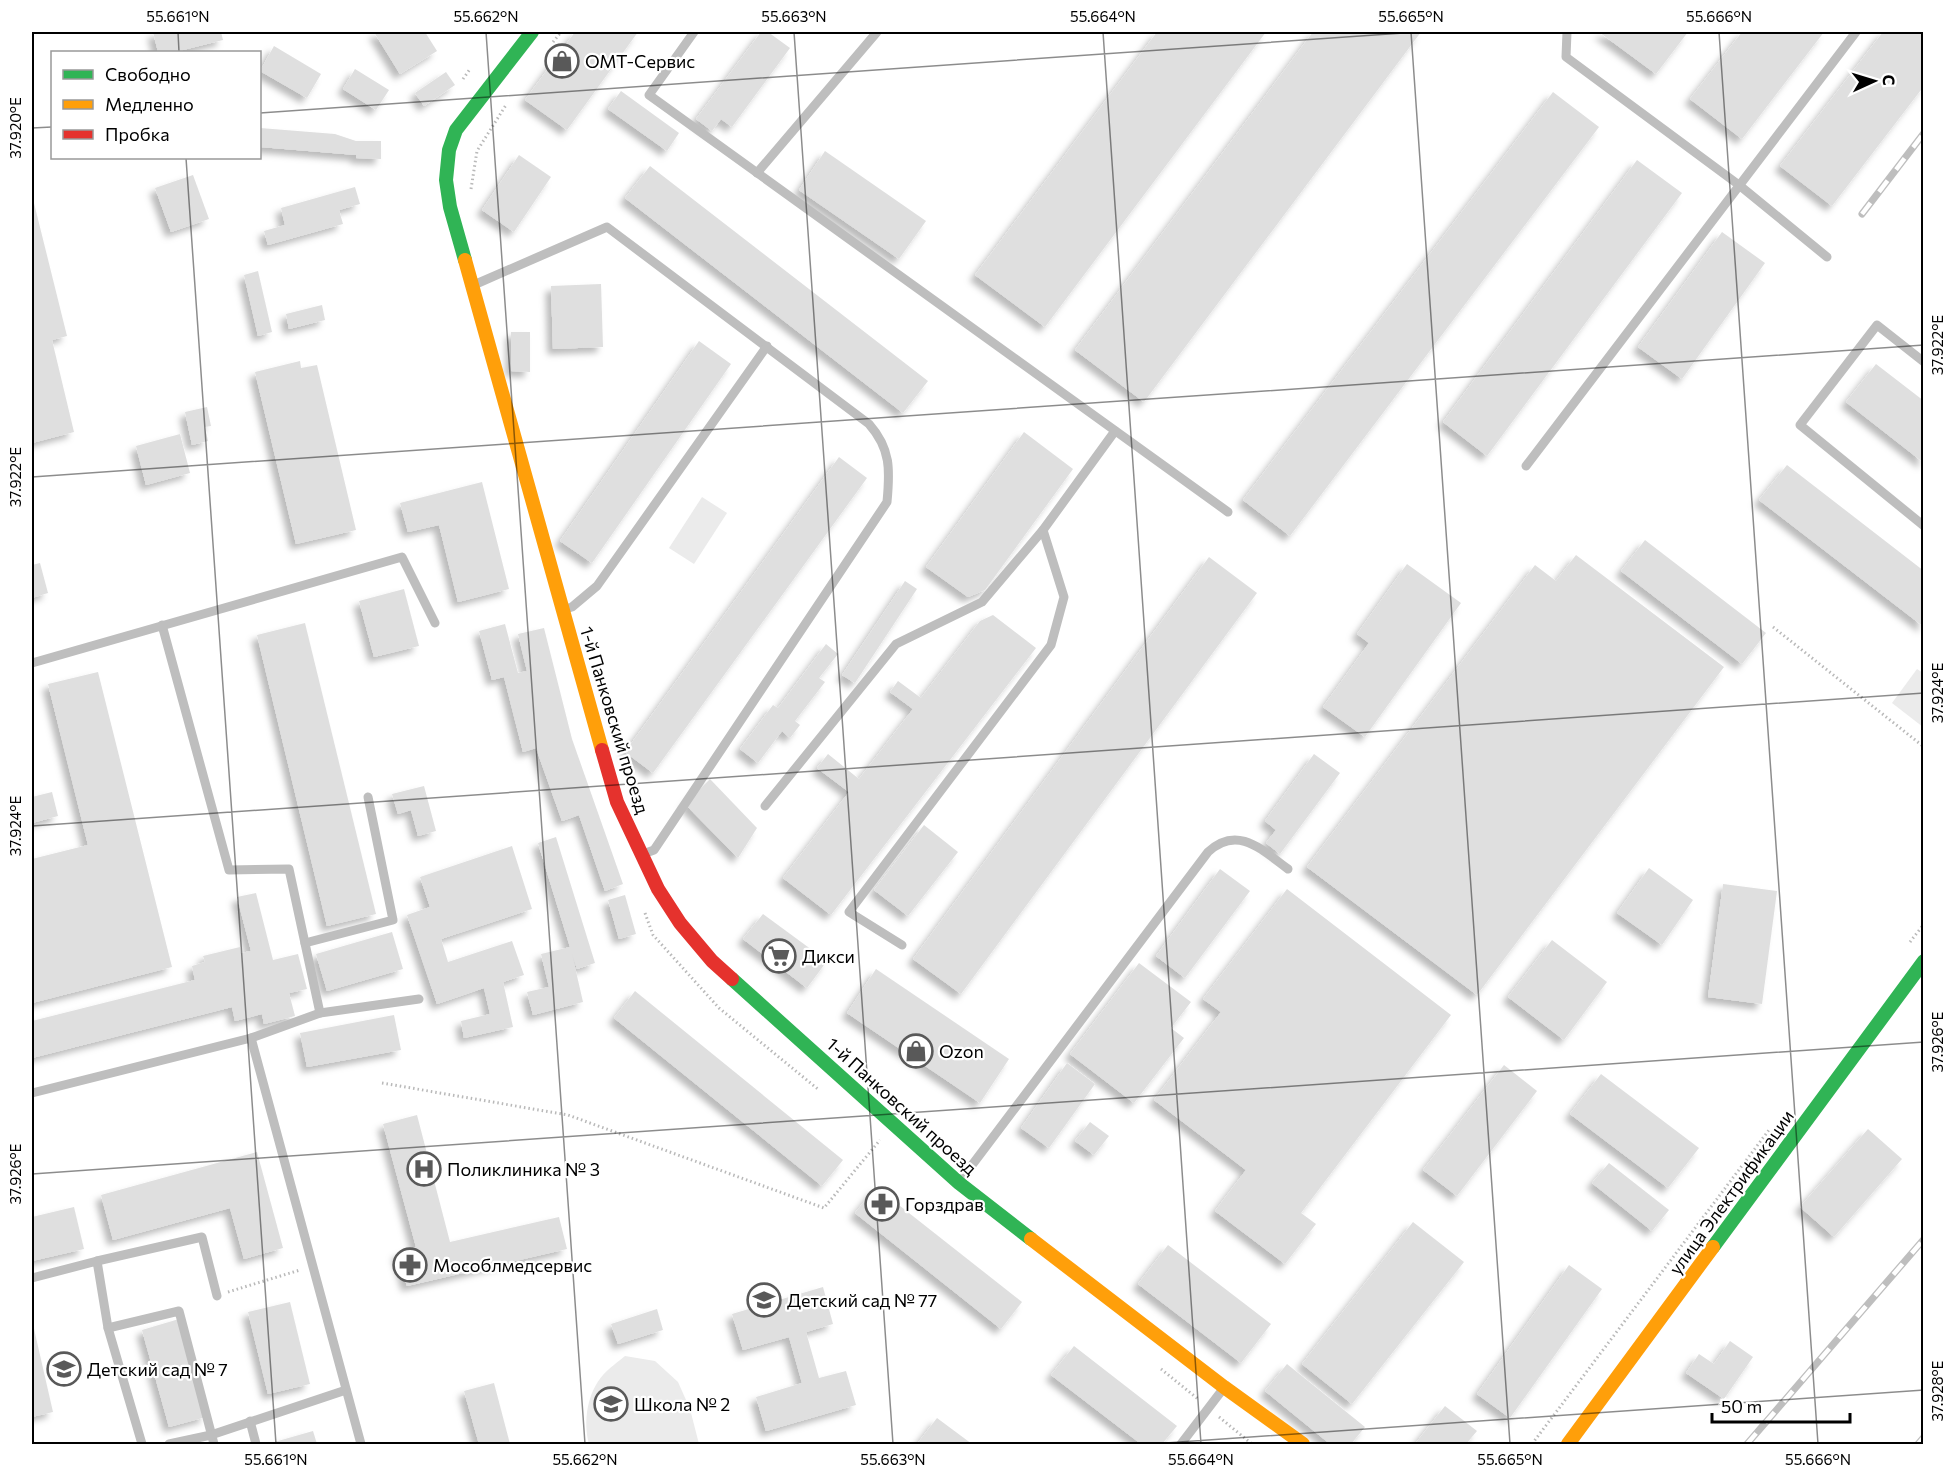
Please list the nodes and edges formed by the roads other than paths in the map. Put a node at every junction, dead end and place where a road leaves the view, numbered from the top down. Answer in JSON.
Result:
{"nodes":[{"id":1,"x":532,"y":32,"type":"edge"},
{"id":2,"x":694,"y":32,"type":"edge"},
{"id":3,"x":877,"y":32,"type":"edge"},
{"id":4,"x":1567,"y":32,"type":"edge"},
{"id":5,"x":1856,"y":32,"type":"edge"},
{"id":6,"x":757,"y":173,"type":"junction"},
{"id":7,"x":1739,"y":185,"type":"junction"},
{"id":8,"x":1827,"y":257,"type":"dead end"},
{"id":9,"x":472,"y":286,"type":"junction"},
{"id":10,"x":767,"y":346,"type":"junction"},
{"id":11,"x":1923,"y":362,"type":"edge"},
{"id":12,"x":1115,"y":431,"type":"junction"},
{"id":13,"x":1526,"y":466,"type":"dead end"},
{"id":14,"x":1228,"y":512,"type":"dead end"},
{"id":15,"x":1923,"y":526,"type":"edge"},
{"id":16,"x":1043,"y":530,"type":"junction"},
{"id":17,"x":563,"y":610,"type":"junction"},
{"id":18,"x":435,"y":623,"type":"dead end"},
{"id":19,"x":162,"y":625,"type":"junction"},
{"id":20,"x":32,"y":663,"type":"edge"},
{"id":21,"x":368,"y":796,"type":"dead end"},
{"id":22,"x":765,"y":806,"type":"dead end"},
{"id":23,"x":641,"y":855,"type":"junction"},
{"id":24,"x":1288,"y":869,"type":"dead end"},
{"id":25,"x":305,"y":943,"type":"junction"},
{"id":26,"x":902,"y":945,"type":"dead end"},
{"id":27,"x":1923,"y":961,"type":"edge"},
{"id":28,"x":419,"y":999,"type":"dead end"},
{"id":29,"x":320,"y":1013,"type":"junction"},
{"id":30,"x":251,"y":1038,"type":"junction"},
{"id":31,"x":32,"y":1093,"type":"edge"},
{"id":32,"x":959,"y":1183,"type":"junction"},
{"id":33,"x":97,"y":1261,"type":"junction"},
{"id":34,"x":32,"y":1278,"type":"edge"},
{"id":35,"x":217,"y":1296,"type":"road end"},
{"id":36,"x":108,"y":1328,"type":"junction"},
{"id":37,"x":1224,"y":1387,"type":"junction"},
{"id":38,"x":346,"y":1390,"type":"junction"},
{"id":39,"x":250,"y":1421,"type":"junction"},
{"id":40,"x":213,"y":1440,"type":"edge"},
{"id":41,"x":142,"y":1444,"type":"edge"},
{"id":42,"x":169,"y":1444,"type":"edge"},
{"id":43,"x":256,"y":1444,"type":"edge"},
{"id":44,"x":361,"y":1444,"type":"edge"},
{"id":45,"x":1181,"y":1444,"type":"edge"},
{"id":46,"x":1303,"y":1444,"type":"edge"},
{"id":47,"x":1568,"y":1444,"type":"edge"}],
"edges":[{"from":1,"to":9,"type":"street","name":"1-й Панковский проезд"},
{"from":2,"to":6,"type":"lane"},
{"from":3,"to":6,"type":"lane"},
{"from":4,"to":7,"type":"lane"},
{"from":5,"to":7,"type":"lane"},
{"from":6,"to":12,"type":"lane"},
{"from":7,"to":8,"type":"lane"},
{"from":7,"to":13,"type":"lane"},
{"from":9,"to":10,"type":"lane"},
{"from":9,"to":17,"type":"street","name":"1-й Панковский проезд"},
{"from":10,"to":17,"type":"lane"},
{"from":10,"to":23,"type":"lane"},
{"from":11,"to":15,"type":"lane"},
{"from":12,"to":14,"type":"lane"},
{"from":12,"to":16,"type":"lane"},
{"from":16,"to":22,"type":"lane"},
{"from":16,"to":26,"type":"lane"},
{"from":17,"to":23,"type":"street","name":"1-й Панковский проезд"},
{"from":18,"to":19,"type":"lane"},
{"from":19,"to":20,"type":"lane"},
{"from":19,"to":25,"type":"lane"},
{"from":21,"to":25,"type":"lane"},
{"from":23,"to":32,"type":"street","name":"1-й Панковский проезд"},
{"from":24,"to":32,"type":"lane"},
{"from":25,"to":29,"type":"lane"},
{"from":27,"to":47,"type":"street","name":"улица Электрификации"},
{"from":28,"to":29,"type":"lane"},
{"from":29,"to":30,"type":"lane"},
{"from":30,"to":31,"type":"lane"},
{"from":30,"to":38,"type":"lane"},
{"from":32,"to":37,"type":"street","name":"1-й Панковский проезд"},
{"from":33,"to":34,"type":"lane"},
{"from":33,"to":35,"type":"lane"},
{"from":33,"to":36,"type":"lane"},
{"from":36,"to":40,"type":"lane"},
{"from":36,"to":41,"type":"lane"},
{"from":37,"to":45,"type":"lane"},
{"from":37,"to":46,"type":"street","name":"1-й Панковский проезд"},
{"from":38,"to":39,"type":"lane"},
{"from":38,"to":44,"type":"lane"},
{"from":39,"to":40,"type":"lane"},
{"from":39,"to":43,"type":"lane"},
{"from":40,"to":42,"type":"lane"}]}
